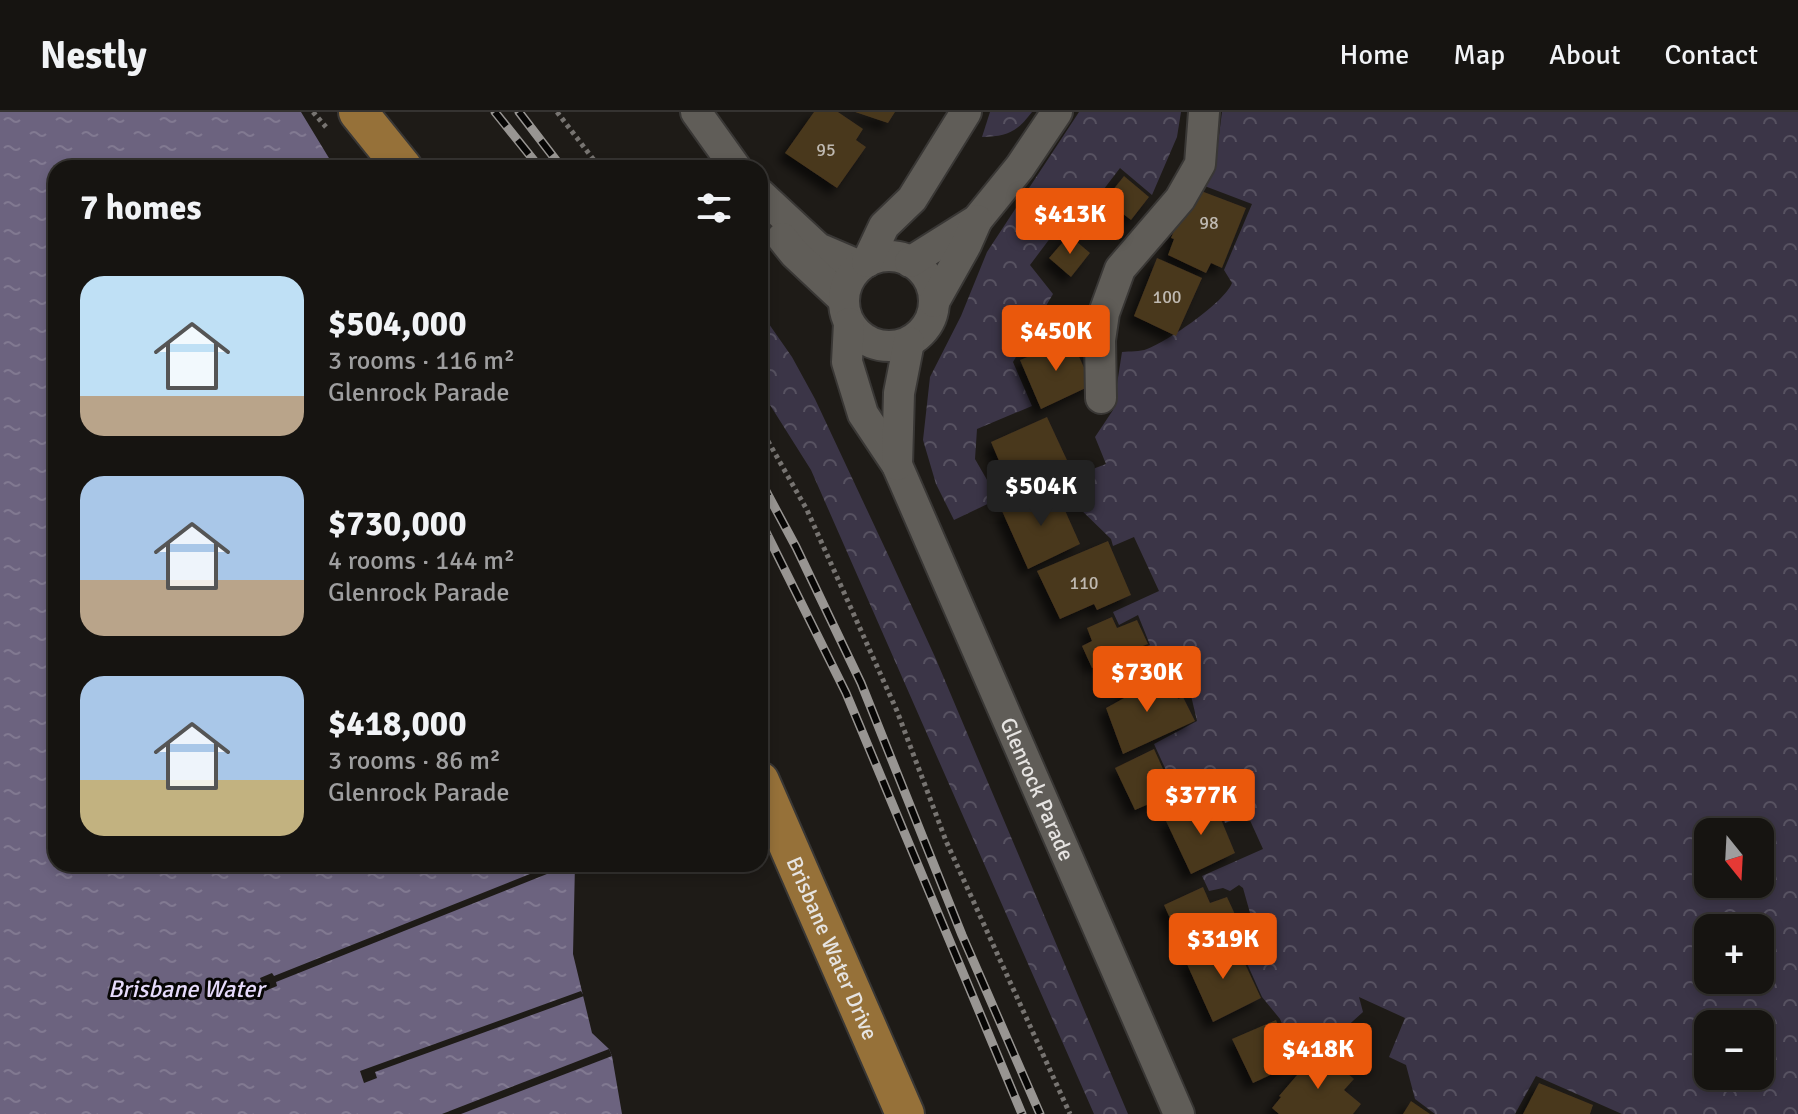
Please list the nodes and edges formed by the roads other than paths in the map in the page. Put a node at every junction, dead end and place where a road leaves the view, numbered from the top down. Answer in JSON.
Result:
{"nodes":[{"id":1,"x":358,"y":112,"type":"edge"},
{"id":2,"x":696,"y":112,"type":"edge"},
{"id":3,"x":966,"y":112,"type":"edge"},
{"id":4,"x":1057,"y":112,"type":"edge"},
{"id":5,"x":1204,"y":112,"type":"edge"},
{"id":6,"x":397,"y":160,"type":"edge"},
{"id":7,"x":730,"y":160,"type":"edge"},
{"id":8,"x":912,"y":199,"type":"junction"},
{"id":9,"x":768,"y":201,"type":"edge"},
{"id":10,"x":768,"y":220,"type":"edge"},
{"id":11,"x":977,"y":220,"type":"junction"},
{"id":12,"x":909,"y":261,"type":"junction"},
{"id":13,"x":864,"y":264,"type":"junction"},
{"id":14,"x":934,"y":302,"type":"junction"},
{"id":15,"x":846,"y":311,"type":"junction"},
{"id":16,"x":909,"y":342,"type":"junction"},
{"id":17,"x":1101,"y":398,"type":"dead end"},
{"id":18,"x":897,"y":465,"type":"junction"},
{"id":19,"x":768,"y":799,"type":"edge"},
{"id":20,"x":905,"y":1114,"type":"edge"},
{"id":21,"x":1179,"y":1114,"type":"edge"}],
"edges":[{"from":1,"to":6,"type":"main road"},
{"from":2,"to":7,"type":"street"},
{"from":3,"to":8,"type":"street","name":"Glenrock Parade"},
{"from":4,"to":11,"type":"street","name":"Glenrock Parade"},
{"from":5,"to":17,"type":"street"},
{"from":8,"to":12,"type":"street","name":"Glenrock Parade"},
{"from":8,"to":13,"type":"street","name":"Glenrock Parade"},
{"from":9,"to":13,"type":"street"},
{"from":10,"to":15,"type":"street"},
{"from":11,"to":12,"type":"street","name":"Glenrock Parade"},
{"from":11,"to":14,"type":"street","name":"Glenrock Parade"},
{"from":12,"to":13,"type":"street"},
{"from":12,"to":14,"type":"street"},
{"from":13,"to":15,"type":"street","name":"Glenrock Parade"},
{"from":14,"to":16,"type":"street","name":"Glenrock Parade"},
{"from":15,"to":16,"type":"street"},
{"from":15,"to":18,"type":"street","name":"Glenrock Parade"},
{"from":16,"to":18,"type":"street","name":"Glenrock Parade"},
{"from":18,"to":21,"type":"street","name":"Glenrock Parade"},
{"from":19,"to":20,"type":"main road","name":"Brisbane Water Drive"}]}
